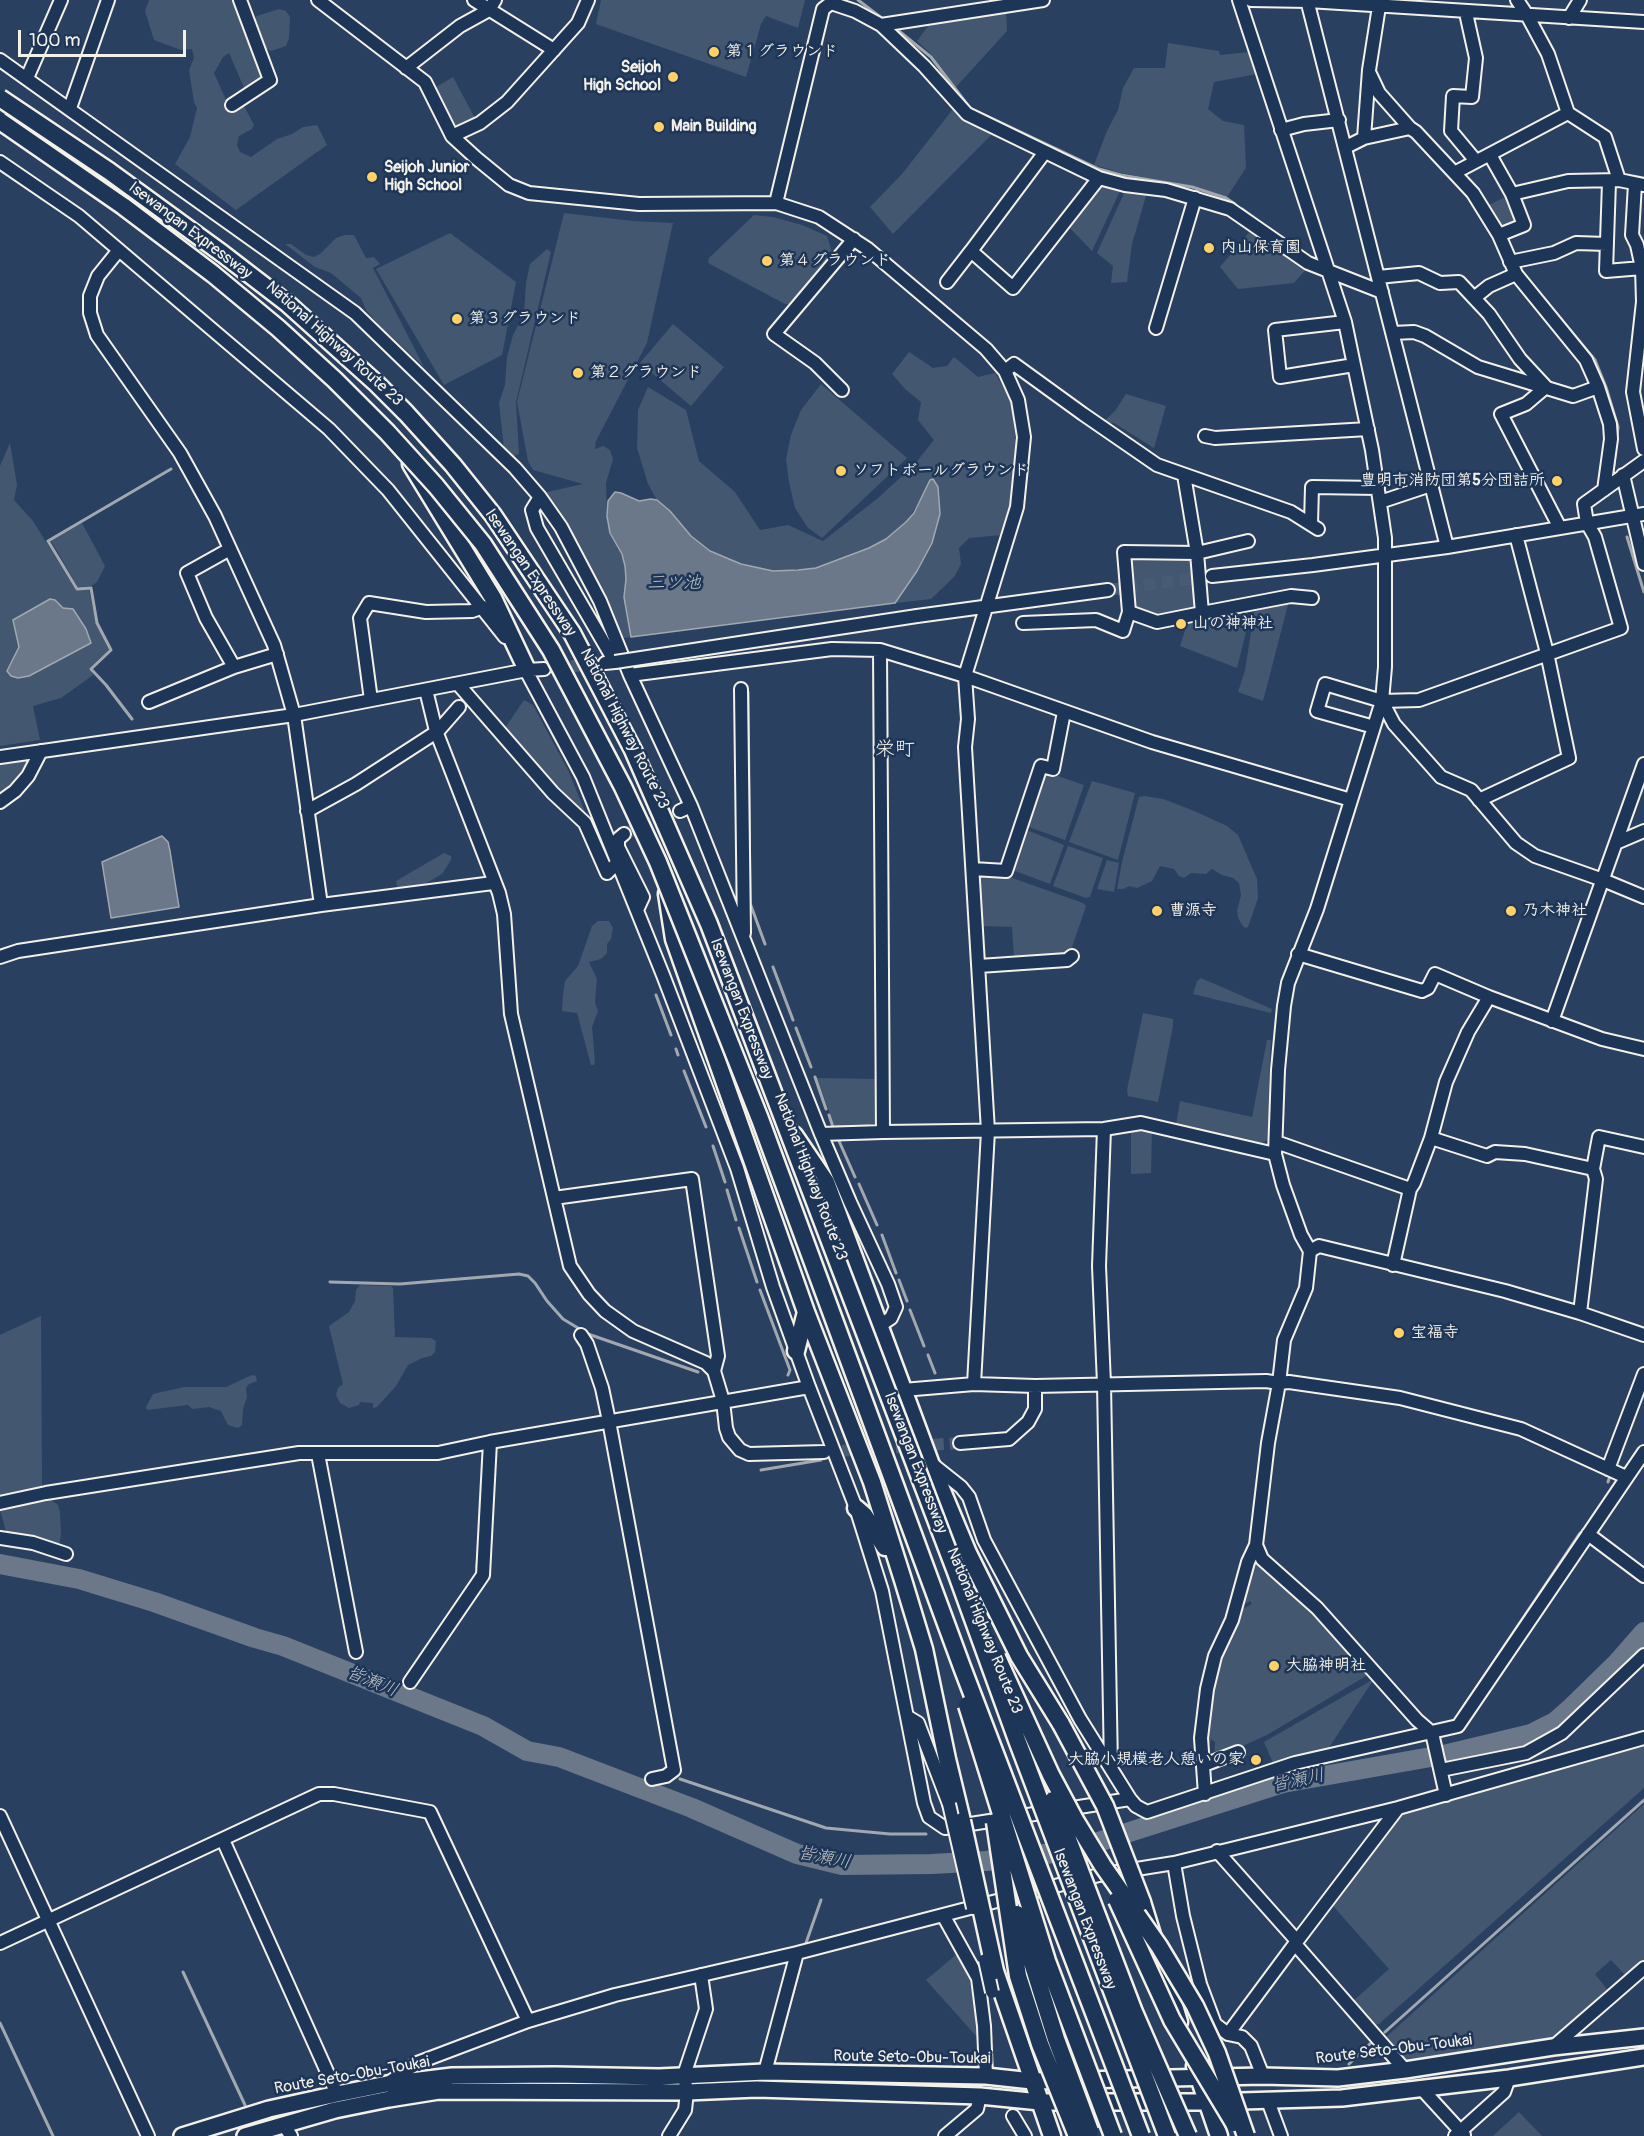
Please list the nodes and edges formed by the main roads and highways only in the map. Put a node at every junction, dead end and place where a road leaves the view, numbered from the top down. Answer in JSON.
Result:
{"nodes":[{"id":1,"x":0,"y":95,"type":"edge"},
{"id":2,"x":0,"y":123,"type":"edge"},
{"id":3,"x":409,"y":461,"type":"junction"},
{"id":4,"x":535,"y":669,"type":"road end"},
{"id":5,"x":666,"y":890,"type":"junction"},
{"id":6,"x":794,"y":1136,"type":"junction"},
{"id":7,"x":806,"y":1312,"type":"junction"},
{"id":8,"x":796,"y":1352,"type":"road end"},
{"id":9,"x":856,"y":1508,"type":"road end"},
{"id":10,"x":956,"y":1572,"type":"junction"},
{"id":11,"x":903,"y":1580,"type":"junction"},
{"id":12,"x":962,"y":1667,"type":"junction"},
{"id":13,"x":1068,"y":1839,"type":"junction"},
{"id":14,"x":1011,"y":1845,"type":"junction"},
{"id":15,"x":1644,"y":2037,"type":"edge"},
{"id":16,"x":1644,"y":2057,"type":"edge"},
{"id":17,"x":1200,"y":2078,"type":"junction"},
{"id":18,"x":1032,"y":2081,"type":"junction"},
{"id":19,"x":1040,"y":2102,"type":"junction"},
{"id":20,"x":1208,"y":2102,"type":"junction"},
{"id":21,"x":287,"y":2130,"type":"edge"},
{"id":22,"x":1240,"y":2132,"type":"edge"},
{"id":23,"x":1086,"y":2134,"type":"edge"},
{"id":24,"x":182,"y":2136,"type":"edge"},
{"id":25,"x":245,"y":2136,"type":"edge"},
{"id":26,"x":1052,"y":2136,"type":"edge"},
{"id":27,"x":1113,"y":2136,"type":"edge"},
{"id":28,"x":1141,"y":2136,"type":"edge"},
{"id":29,"x":1167,"y":2136,"type":"edge"},
{"id":30,"x":1188,"y":2136,"type":"edge"},
{"id":31,"x":1219,"y":2136,"type":"edge"}],
"edges":[{"from":1,"to":6,"type":"highway","name":"National Highway Route 23"},
{"from":1,"to":10,"type":"highway","name":"Isewangan Expressway","bridge":true},
{"from":2,"to":3,"type":"highway","name":"National Highway Route 23"},
{"from":2,"to":12,"type":"highway","name":"Isewangan Expressway","bridge":true},
{"from":3,"to":4,"type":"highway"},
{"from":3,"to":5,"type":"highway","name":"National Highway Route 23"},
{"from":5,"to":7,"type":"highway"},
{"from":5,"to":14,"type":"highway","name":"National Highway Route 23","bridge":true},
{"from":6,"to":13,"type":"highway","name":"National Highway Route 23","bridge":true},
{"from":6,"to":17,"type":"highway","bridge":true},
{"from":7,"to":8,"type":"highway"},
{"from":7,"to":11,"type":"highway"},
{"from":9,"to":11,"type":"highway"},
{"from":10,"to":22,"type":"highway","bridge":true},
{"from":10,"to":29,"type":"highway","name":"Isewangan Expressway","bridge":true},
{"from":11,"to":18,"type":"highway","bridge":true},
{"from":12,"to":23,"type":"highway","bridge":true},
{"from":12,"to":28,"type":"highway","name":"Isewangan Expressway","bridge":true},
{"from":13,"to":22,"type":"highway","bridge":true},
{"from":13,"to":30,"type":"highway","name":"National Highway Route 23","bridge":true},
{"from":14,"to":23,"type":"highway","bridge":true},
{"from":14,"to":27,"type":"highway","name":"National Highway Route 23","bridge":true},
{"from":15,"to":17,"type":"main road","name":"Route Seto-Obu-Toukai"},
{"from":16,"to":20,"type":"main road","name":"Route Seto-Obu-Toukai"},
{"from":17,"to":18,"type":"main road","name":"Route Seto-Obu-Toukai"},
{"from":17,"to":20,"type":"highway"},
{"from":18,"to":19,"type":"highway"},
{"from":18,"to":24,"type":"main road","name":"Route Seto-Obu-Toukai"},
{"from":19,"to":20,"type":"main road","name":"Route Seto-Obu-Toukai"},
{"from":19,"to":21,"type":"main road","name":"Route Seto-Obu-Toukai"},
{"from":19,"to":26,"type":"highway"},
{"from":20,"to":31,"type":"highway"},
{"from":21,"to":25,"type":"main road","name":"Route Seto-Obu-Toukai"}]}
